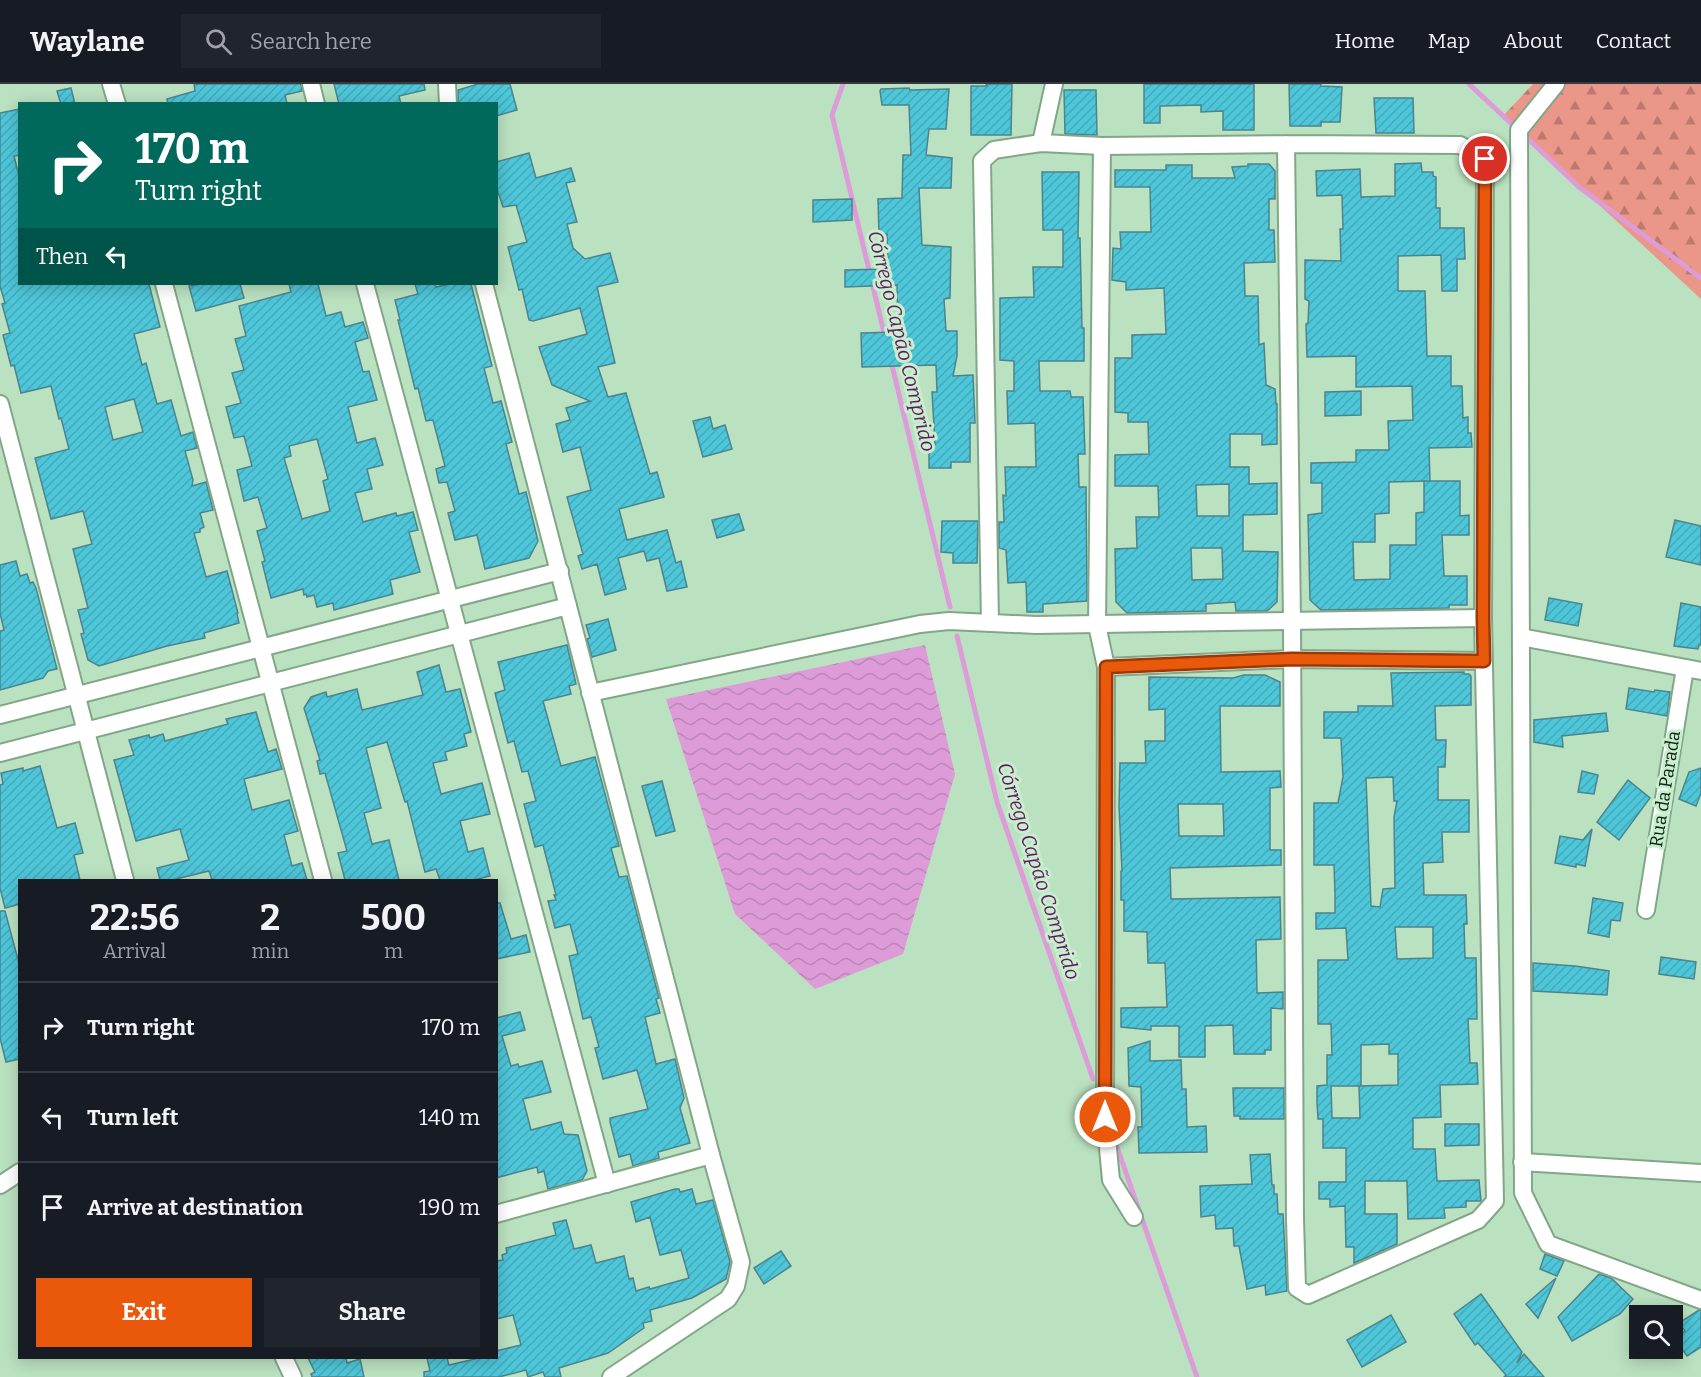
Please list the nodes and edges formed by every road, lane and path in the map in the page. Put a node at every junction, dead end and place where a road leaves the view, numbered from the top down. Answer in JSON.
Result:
{"nodes":[{"id":1,"x":111,"y":84,"type":"edge"},
{"id":2,"x":311,"y":84,"type":"edge"},
{"id":3,"x":447,"y":84,"type":"edge"},
{"id":4,"x":1054,"y":84,"type":"edge"},
{"id":5,"x":1556,"y":84,"type":"edge"},
{"id":6,"x":116,"y":102,"type":"edge"},
{"id":7,"x":316,"y":102,"type":"edge"},
{"id":8,"x":448,"y":102,"type":"edge"},
{"id":9,"x":1041,"y":143,"type":"junction"},
{"id":10,"x":1286,"y":144,"type":"junction"},
{"id":11,"x":1102,"y":146,"type":"junction"},
{"id":12,"x":164,"y":285,"type":"edge"},
{"id":13,"x":365,"y":285,"type":"edge"},
{"id":14,"x":484,"y":285,"type":"edge"},
{"id":15,"x":0,"y":404,"type":"edge"},
{"id":16,"x":560,"y":571,"type":"junction"},
{"id":17,"x":451,"y":599,"type":"junction"},
{"id":18,"x":567,"y":606,"type":"junction"},
{"id":19,"x":1483,"y":618,"type":"junction"},
{"id":20,"x":1292,"y":622,"type":"junction"},
{"id":21,"x":990,"y":623,"type":"junction"},
{"id":22,"x":1097,"y":625,"type":"junction"},
{"id":23,"x":460,"y":634,"type":"junction"},
{"id":24,"x":1521,"y":637,"type":"junction"},
{"id":25,"x":260,"y":648,"type":"junction"},
{"id":26,"x":1292,"y":659,"type":"junction"},
{"id":27,"x":1484,"y":661,"type":"junction"},
{"id":28,"x":1106,"y":667,"type":"junction"},
{"id":29,"x":1693,"y":670,"type":"edge"},
{"id":30,"x":270,"y":683,"type":"junction"},
{"id":31,"x":590,"y":693,"type":"junction"},
{"id":32,"x":75,"y":696,"type":"junction"},
{"id":33,"x":0,"y":715,"type":"edge"},
{"id":34,"x":86,"y":730,"type":"junction"},
{"id":35,"x":0,"y":753,"type":"edge"},
{"id":36,"x":125,"y":879,"type":"edge"},
{"id":37,"x":323,"y":879,"type":"edge"},
{"id":38,"x":1646,"y":910,"type":"dead end"},
{"id":39,"x":711,"y":1155,"type":"junction"},
{"id":40,"x":1522,"y":1162,"type":"junction"},
{"id":41,"x":18,"y":1173,"type":"edge"},
{"id":42,"x":1701,"y":1173,"type":"edge"},
{"id":43,"x":1,"y":1180,"type":"edge"},
{"id":44,"x":607,"y":1184,"type":"junction"},
{"id":45,"x":498,"y":1213,"type":"edge"},
{"id":46,"x":1134,"y":1217,"type":"dead end"},
{"id":47,"x":1701,"y":1300,"type":"edge"},
{"id":48,"x":284,"y":1359,"type":"edge"},
{"id":49,"x":293,"y":1377,"type":"edge"},
{"id":50,"x":611,"y":1377,"type":"edge"}],
"edges":[{"from":1,"to":6,"type":"street"},
{"from":2,"to":7,"type":"street"},
{"from":3,"to":8,"type":"street"},
{"from":4,"to":9,"type":"street"},
{"from":5,"to":24,"type":"street"},
{"from":9,"to":11,"type":"street"},
{"from":9,"to":21,"type":"street"},
{"from":10,"to":11,"type":"street"},
{"from":10,"to":19,"type":"street"},
{"from":10,"to":20,"type":"street"},
{"from":11,"to":22,"type":"street"},
{"from":12,"to":25,"type":"street"},
{"from":13,"to":17,"type":"street"},
{"from":14,"to":16,"type":"street"},
{"from":15,"to":32,"type":"street"},
{"from":16,"to":17,"type":"street"},
{"from":16,"to":18,"type":"street"},
{"from":17,"to":23,"type":"street"},
{"from":17,"to":25,"type":"street"},
{"from":18,"to":23,"type":"street"},
{"from":18,"to":31,"type":"street"},
{"from":19,"to":20,"type":"street"},
{"from":19,"to":27,"type":"street"},
{"from":20,"to":22,"type":"street"},
{"from":20,"to":26,"type":"street"},
{"from":21,"to":22,"type":"street"},
{"from":21,"to":31,"type":"street"},
{"from":22,"to":28,"type":"street"},
{"from":23,"to":30,"type":"street"},
{"from":23,"to":44,"type":"street"},
{"from":24,"to":29,"type":"street"},
{"from":24,"to":40,"type":"street"},
{"from":25,"to":30,"type":"street"},
{"from":25,"to":32,"type":"street"},
{"from":26,"to":27,"type":"street"},
{"from":26,"to":27,"type":"street"},
{"from":26,"to":28,"type":"street"},
{"from":28,"to":46,"type":"street"},
{"from":29,"to":38,"type":"street","name":"Rua da Parada"},
{"from":30,"to":34,"type":"street"},
{"from":30,"to":37,"type":"street"},
{"from":31,"to":39,"type":"street"},
{"from":32,"to":33,"type":"street"},
{"from":32,"to":34,"type":"street"},
{"from":34,"to":35,"type":"street"},
{"from":34,"to":36,"type":"street"},
{"from":39,"to":44,"type":"street"},
{"from":39,"to":50,"type":"street"},
{"from":40,"to":42,"type":"street"},
{"from":40,"to":47,"type":"street"},
{"from":41,"to":43,"type":"street"},
{"from":44,"to":45,"type":"street"},
{"from":48,"to":49,"type":"street"}]}
